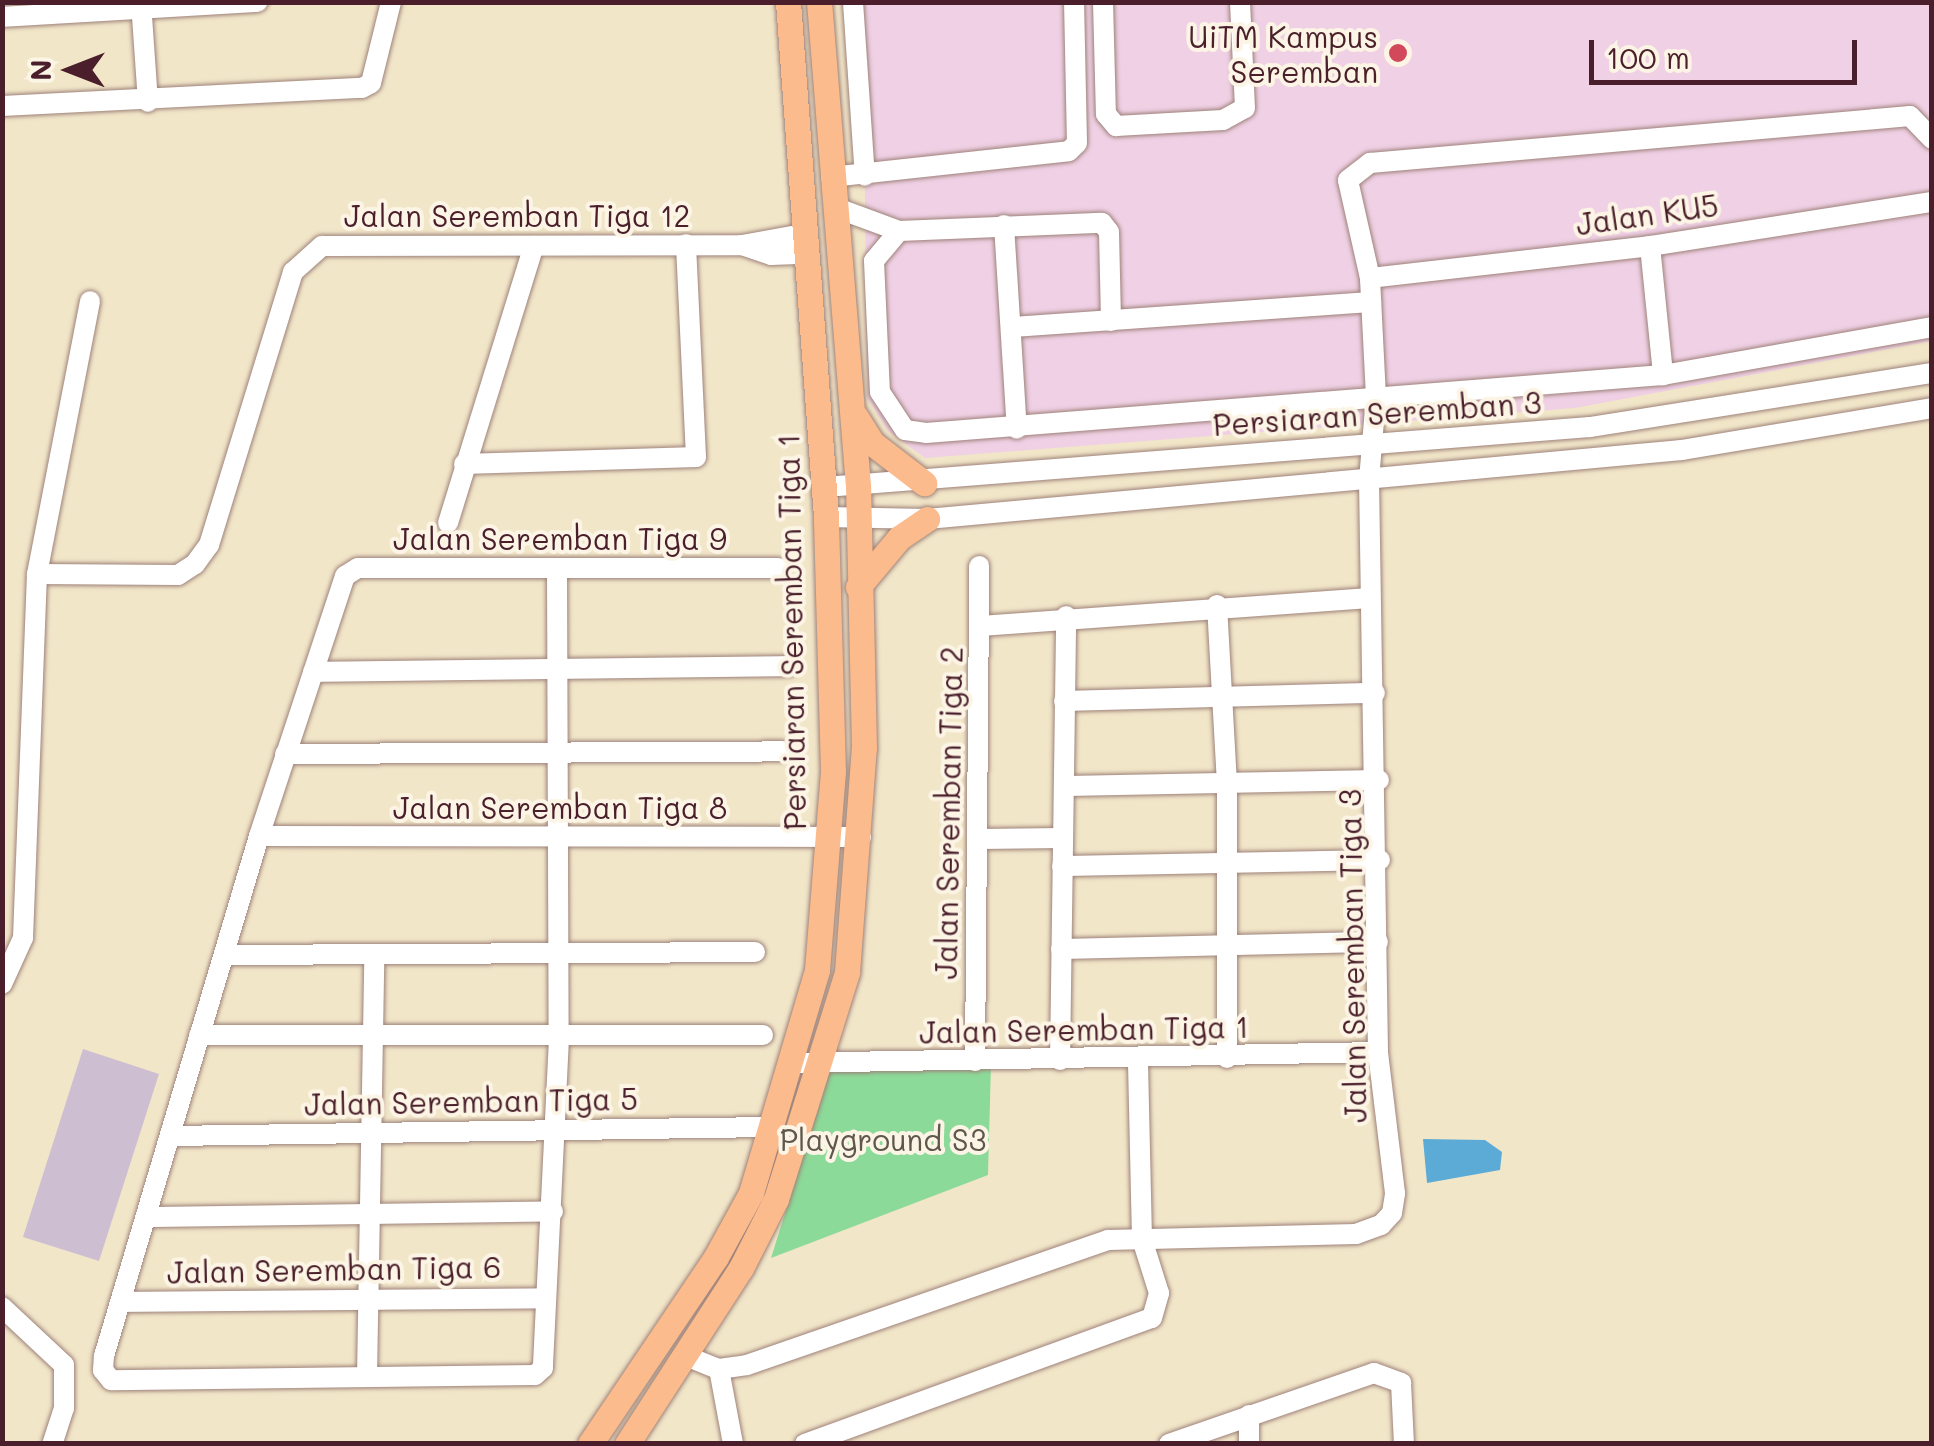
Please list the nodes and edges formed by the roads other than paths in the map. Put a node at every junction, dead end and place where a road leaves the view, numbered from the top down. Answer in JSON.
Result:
{"nodes":[{"id":1,"x":258,"y":2,"type":"edge"},
{"id":2,"x":391,"y":2,"type":"edge"},
{"id":3,"x":788,"y":2,"type":"edge"},
{"id":4,"x":819,"y":2,"type":"edge"},
{"id":5,"x":853,"y":2,"type":"edge"},
{"id":6,"x":1074,"y":2,"type":"edge"},
{"id":7,"x":1102,"y":2,"type":"edge"},
{"id":8,"x":1240,"y":2,"type":"edge"},
{"id":9,"x":141,"y":7,"type":"edge"},
{"id":10,"x":2,"y":16,"type":"edge"},
{"id":11,"x":148,"y":102,"type":"junction"},
{"id":12,"x":2,"y":106,"type":"edge"},
{"id":13,"x":1932,"y":139,"type":"edge"},
{"id":14,"x":865,"y":176,"type":"junction"},
{"id":15,"x":832,"y":177,"type":"junction"},
{"id":16,"x":1932,"y":202,"type":"edge"},
{"id":17,"x":834,"y":207,"type":"junction"},
{"id":18,"x":1004,"y":225,"type":"junction"},
{"id":19,"x":900,"y":231,"type":"junction"},
{"id":20,"x":686,"y":244,"type":"junction"},
{"id":21,"x":804,"y":244,"type":"junction"},
{"id":22,"x":534,"y":246,"type":"junction"},
{"id":23,"x":1650,"y":246,"type":"junction"},
{"id":24,"x":1370,"y":278,"type":"junction"},
{"id":25,"x":90,"y":301,"type":"dead end"},
{"id":26,"x":1371,"y":302,"type":"junction"},
{"id":27,"x":1111,"y":322,"type":"junction"},
{"id":28,"x":1932,"y":327,"type":"edge"},
{"id":29,"x":1012,"y":328,"type":"junction"},
{"id":30,"x":1932,"y":373,"type":"edge"},
{"id":31,"x":1662,"y":375,"type":"junction"},
{"id":32,"x":1376,"y":397,"type":"junction"},
{"id":33,"x":1754,"y":404,"type":"junction"},
{"id":34,"x":851,"y":408,"type":"junction"},
{"id":35,"x":1932,"y":408,"type":"edge"},
{"id":36,"x":1017,"y":429,"type":"junction"},
{"id":37,"x":1758,"y":440,"type":"junction"},
{"id":38,"x":1370,"y":442,"type":"junction"},
{"id":39,"x":464,"y":464,"type":"junction"},
{"id":40,"x":1369,"y":480,"type":"junction"},
{"id":41,"x":924,"y":483,"type":"junction"},
{"id":42,"x":858,"y":486,"type":"junction"},
{"id":43,"x":824,"y":487,"type":"junction"},
{"id":44,"x":826,"y":517,"type":"junction"},
{"id":45,"x":858,"y":517,"type":"junction"},
{"id":46,"x":927,"y":519,"type":"junction"},
{"id":47,"x":448,"y":523,"type":"dead end"},
{"id":48,"x":979,"y":566,"type":"dead end"},
{"id":49,"x":778,"y":568,"type":"dead end"},
{"id":50,"x":557,"y":569,"type":"junction"},
{"id":51,"x":37,"y":574,"type":"junction"},
{"id":52,"x":858,"y":586,"type":"junction"},
{"id":53,"x":1370,"y":598,"type":"junction"},
{"id":54,"x":1217,"y":606,"type":"junction"},
{"id":55,"x":1066,"y":616,"type":"junction"},
{"id":56,"x":980,"y":626,"type":"junction"},
{"id":57,"x":789,"y":666,"type":"dead end"},
{"id":58,"x":555,"y":671,"type":"junction"},
{"id":59,"x":313,"y":672,"type":"junction"},
{"id":60,"x":1375,"y":692,"type":"junction"},
{"id":61,"x":1064,"y":701,"type":"junction"},
{"id":62,"x":1221,"y":701,"type":"junction"},
{"id":63,"x":782,"y":750,"type":"dead end"},
{"id":64,"x":285,"y":754,"type":"junction"},
{"id":65,"x":555,"y":754,"type":"junction"},
{"id":66,"x":1379,"y":780,"type":"junction"},
{"id":67,"x":1227,"y":782,"type":"junction"},
{"id":68,"x":1064,"y":786,"type":"junction"},
{"id":69,"x":259,"y":836,"type":"junction"},
{"id":70,"x":829,"y":836,"type":"junction"},
{"id":71,"x":861,"y":836,"type":"junction"},
{"id":72,"x":1062,"y":838,"type":"junction"},
{"id":73,"x":554,"y":839,"type":"junction"},
{"id":74,"x":980,"y":839,"type":"junction"},
{"id":75,"x":1380,"y":860,"type":"junction"},
{"id":76,"x":1229,"y":864,"type":"junction"},
{"id":77,"x":1062,"y":866,"type":"junction"},
{"id":78,"x":1378,"y":942,"type":"junction"},
{"id":79,"x":1227,"y":948,"type":"junction"},
{"id":80,"x":1061,"y":950,"type":"junction"},
{"id":81,"x":755,"y":952,"type":"dead end"},
{"id":82,"x":225,"y":956,"type":"junction"},
{"id":83,"x":374,"y":956,"type":"junction"},
{"id":84,"x":556,"y":956,"type":"junction"},
{"id":85,"x":2,"y":984,"type":"edge"},
{"id":86,"x":763,"y":1035,"type":"dead end"},
{"id":87,"x":199,"y":1036,"type":"junction"},
{"id":88,"x":374,"y":1036,"type":"junction"},
{"id":89,"x":560,"y":1038,"type":"junction"},
{"id":90,"x":1378,"y":1052,"type":"junction"},
{"id":91,"x":1227,"y":1058,"type":"junction"},
{"id":92,"x":1138,"y":1059,"type":"junction"},
{"id":93,"x":1060,"y":1060,"type":"junction"},
{"id":94,"x":975,"y":1061,"type":"junction"},
{"id":95,"x":822,"y":1062,"type":"junction"},
{"id":96,"x":790,"y":1063,"type":"junction"},
{"id":97,"x":773,"y":1126,"type":"junction"},
{"id":98,"x":558,"y":1127,"type":"junction"},
{"id":99,"x":372,"y":1132,"type":"junction"},
{"id":100,"x":170,"y":1136,"type":"junction"},
{"id":101,"x":553,"y":1211,"type":"junction"},
{"id":102,"x":370,"y":1213,"type":"junction"},
{"id":103,"x":146,"y":1217,"type":"junction"},
{"id":104,"x":1142,"y":1239,"type":"junction"},
{"id":105,"x":366,"y":1295,"type":"junction"},
{"id":106,"x":546,"y":1298,"type":"junction"},
{"id":107,"x":123,"y":1302,"type":"junction"},
{"id":108,"x":2,"y":1307,"type":"edge"},
{"id":109,"x":686,"y":1356,"type":"junction"},
{"id":110,"x":720,"y":1369,"type":"junction"},
{"id":111,"x":367,"y":1377,"type":"junction"},
{"id":112,"x":1249,"y":1415,"type":"junction"},
{"id":113,"x":52,"y":1444,"type":"edge"},
{"id":114,"x":590,"y":1444,"type":"edge"},
{"id":115,"x":627,"y":1444,"type":"edge"},
{"id":116,"x":734,"y":1444,"type":"edge"},
{"id":117,"x":805,"y":1444,"type":"edge"},
{"id":118,"x":1169,"y":1444,"type":"edge"},
{"id":119,"x":1249,"y":1444,"type":"edge"},
{"id":120,"x":1404,"y":1444,"type":"edge"}],
"edges":[{"from":1,"to":9,"type":"street"},
{"from":2,"to":11,"type":"street"},
{"from":3,"to":21,"type":"main road","name":"Persiaran Seremban Tiga 1"},
{"from":4,"to":15,"type":"main road"},
{"from":5,"to":14,"type":"street"},
{"from":6,"to":14,"type":"street"},
{"from":7,"to":8,"type":"street"},
{"from":9,"to":10,"type":"street"},
{"from":9,"to":11,"type":"street"},
{"from":11,"to":12,"type":"street"},
{"from":13,"to":24,"type":"street","name":"Jalan Seremban Tiga 3"},
{"from":14,"to":15,"type":"street"},
{"from":15,"to":17,"type":"main road"},
{"from":16,"to":23,"type":"street","name":"Jalan KU5"},
{"from":17,"to":19,"type":"street"},
{"from":17,"to":34,"type":"main road"},
{"from":18,"to":19,"type":"street"},
{"from":18,"to":27,"type":"street"},
{"from":18,"to":29,"type":"street"},
{"from":19,"to":36,"type":"street"},
{"from":20,"to":21,"type":"street","name":"Jalan Seremban Tiga 12"},
{"from":20,"to":22,"type":"street","name":"Jalan Seremban Tiga 12"},
{"from":20,"to":39,"type":"street"},
{"from":21,"to":43,"type":"main road","name":"Persiaran Seremban Tiga 1"},
{"from":22,"to":39,"type":"street"},
{"from":22,"to":51,"type":"street","name":"Jalan Seremban Tiga 12"},
{"from":23,"to":24,"type":"street","name":"Jalan KU5"},
{"from":23,"to":31,"type":"street"},
{"from":24,"to":26,"type":"street","name":"Jalan Seremban Tiga 3"},
{"from":25,"to":51,"type":"street"},
{"from":26,"to":27,"type":"street"},
{"from":26,"to":32,"type":"street","name":"Jalan Seremban Tiga 3"},
{"from":27,"to":29,"type":"street"},
{"from":28,"to":31,"type":"street"},
{"from":29,"to":36,"type":"street"},
{"from":30,"to":33,"type":"street","name":"Persiaran Seremban 3"},
{"from":31,"to":32,"type":"street"},
{"from":32,"to":36,"type":"street"},
{"from":32,"to":38,"type":"street","name":"Jalan Seremban Tiga 3"},
{"from":33,"to":37,"type":"street"},
{"from":33,"to":38,"type":"street","name":"Persiaran Seremban 3"},
{"from":34,"to":41,"type":"main road"},
{"from":34,"to":42,"type":"main road"},
{"from":35,"to":37,"type":"street","name":"Persiaran Seremban 3"},
{"from":37,"to":40,"type":"street","name":"Persiaran Seremban 3"},
{"from":38,"to":40,"type":"street","name":"Jalan Seremban Tiga 3"},
{"from":38,"to":41,"type":"street","name":"Persiaran Seremban 3"},
{"from":39,"to":47,"type":"street"},
{"from":40,"to":46,"type":"street","name":"Persiaran Seremban 3"},
{"from":40,"to":53,"type":"street","name":"Jalan Seremban Tiga 3"},
{"from":41,"to":42,"type":"street","name":"Persiaran Seremban 3"},
{"from":42,"to":43,"type":"street","name":"Persiaran Seremban 3"},
{"from":42,"to":45,"type":"main road"},
{"from":43,"to":44,"type":"main road","name":"Persiaran Seremban Tiga 1"},
{"from":44,"to":45,"type":"street","name":"Persiaran Seremban 3"},
{"from":44,"to":70,"type":"main road","name":"Persiaran Seremban Tiga 1"},
{"from":45,"to":46,"type":"street","name":"Persiaran Seremban 3"},
{"from":45,"to":52,"type":"main road"},
{"from":46,"to":52,"type":"main road"},
{"from":48,"to":56,"type":"street","name":"Jalan Seremban Tiga 2"},
{"from":49,"to":50,"type":"street","name":"Jalan Seremban Tiga 9"},
{"from":50,"to":58,"type":"street"},
{"from":50,"to":59,"type":"street","name":"Jalan Seremban Tiga 9"},
{"from":51,"to":85,"type":"street"},
{"from":52,"to":71,"type":"main road"},
{"from":53,"to":54,"type":"street","name":"Jalan Seremban Tiga 2"},
{"from":53,"to":60,"type":"street","name":"Jalan Seremban Tiga 3"},
{"from":54,"to":55,"type":"street","name":"Jalan Seremban Tiga 2"},
{"from":54,"to":62,"type":"street"},
{"from":55,"to":56,"type":"street","name":"Jalan Seremban Tiga 2"},
{"from":55,"to":61,"type":"street"},
{"from":56,"to":74,"type":"street","name":"Jalan Seremban Tiga 2"},
{"from":57,"to":58,"type":"street"},
{"from":58,"to":59,"type":"street"},
{"from":58,"to":65,"type":"street"},
{"from":59,"to":64,"type":"street"},
{"from":60,"to":62,"type":"street"},
{"from":60,"to":66,"type":"street","name":"Jalan Seremban Tiga 3"},
{"from":61,"to":62,"type":"street"},
{"from":61,"to":68,"type":"street"},
{"from":62,"to":67,"type":"street"},
{"from":63,"to":65,"type":"street"},
{"from":64,"to":65,"type":"street"},
{"from":64,"to":69,"type":"street"},
{"from":65,"to":73,"type":"street"},
{"from":66,"to":67,"type":"street"},
{"from":66,"to":75,"type":"street","name":"Jalan Seremban Tiga 3"},
{"from":67,"to":68,"type":"street"},
{"from":67,"to":76,"type":"street"},
{"from":68,"to":72,"type":"street"},
{"from":69,"to":73,"type":"street","name":"Jalan Seremban Tiga 8"},
{"from":69,"to":82,"type":"street"},
{"from":70,"to":71,"type":"street","name":"Jalan Seremban Tiga 8"},
{"from":70,"to":73,"type":"street","name":"Jalan Seremban Tiga 8"},
{"from":70,"to":96,"type":"main road","name":"Persiaran Seremban Tiga 1"},
{"from":71,"to":95,"type":"main road"},
{"from":72,"to":74,"type":"street"},
{"from":72,"to":77,"type":"street"},
{"from":73,"to":84,"type":"street"},
{"from":74,"to":94,"type":"street","name":"Jalan Seremban Tiga 2"},
{"from":75,"to":76,"type":"street"},
{"from":75,"to":78,"type":"street","name":"Jalan Seremban Tiga 3"},
{"from":76,"to":77,"type":"street"},
{"from":76,"to":79,"type":"street"},
{"from":77,"to":80,"type":"street"},
{"from":78,"to":79,"type":"street"},
{"from":78,"to":90,"type":"street","name":"Jalan Seremban Tiga 3"},
{"from":79,"to":80,"type":"street"},
{"from":79,"to":91,"type":"street"},
{"from":80,"to":93,"type":"street"},
{"from":81,"to":84,"type":"street"},
{"from":82,"to":83,"type":"street"},
{"from":82,"to":87,"type":"street"},
{"from":83,"to":84,"type":"street"},
{"from":83,"to":88,"type":"street"},
{"from":84,"to":89,"type":"street"},
{"from":86,"to":89,"type":"street"},
{"from":87,"to":88,"type":"street"},
{"from":87,"to":100,"type":"street"},
{"from":88,"to":89,"type":"street"},
{"from":88,"to":99,"type":"street"},
{"from":89,"to":98,"type":"street"},
{"from":90,"to":91,"type":"street","name":"Jalan Seremban Tiga 1"},
{"from":90,"to":104,"type":"street","name":"Jalan Seremban Tiga 3"},
{"from":91,"to":92,"type":"street","name":"Jalan Seremban Tiga 1"},
{"from":92,"to":93,"type":"street","name":"Jalan Seremban Tiga 1"},
{"from":92,"to":104,"type":"street"},
{"from":93,"to":94,"type":"street","name":"Jalan Seremban Tiga 1"},
{"from":94,"to":95,"type":"street","name":"Jalan Seremban Tiga 1"},
{"from":95,"to":96,"type":"street","name":"Jalan Seremban Tiga 1"},
{"from":95,"to":109,"type":"main road"},
{"from":96,"to":97,"type":"main road","name":"Persiaran Seremban Tiga 1"},
{"from":97,"to":98,"type":"street","name":"Jalan Seremban Tiga 5"},
{"from":97,"to":114,"type":"main road","name":"Persiaran Seremban Tiga 1"},
{"from":98,"to":99,"type":"street","name":"Jalan Seremban Tiga 5"},
{"from":98,"to":101,"type":"street"},
{"from":99,"to":100,"type":"street","name":"Jalan Seremban Tiga 5"},
{"from":99,"to":102,"type":"street"},
{"from":100,"to":103,"type":"street"},
{"from":101,"to":102,"type":"street"},
{"from":101,"to":106,"type":"street"},
{"from":102,"to":103,"type":"street"},
{"from":102,"to":105,"type":"street"},
{"from":103,"to":107,"type":"street"},
{"from":104,"to":110,"type":"street","name":"Jalan Seremban Tiga 3"},
{"from":104,"to":117,"type":"street"},
{"from":105,"to":106,"type":"street","name":"Jalan Seremban Tiga 6"},
{"from":105,"to":107,"type":"street","name":"Jalan Seremban Tiga 6"},
{"from":105,"to":111,"type":"street"},
{"from":106,"to":111,"type":"street"},
{"from":107,"to":111,"type":"street"},
{"from":108,"to":113,"type":"street"},
{"from":109,"to":110,"type":"street"},
{"from":109,"to":115,"type":"main road"},
{"from":110,"to":116,"type":"street"},
{"from":112,"to":118,"type":"street"},
{"from":112,"to":119,"type":"street"},
{"from":112,"to":120,"type":"street"}]}
